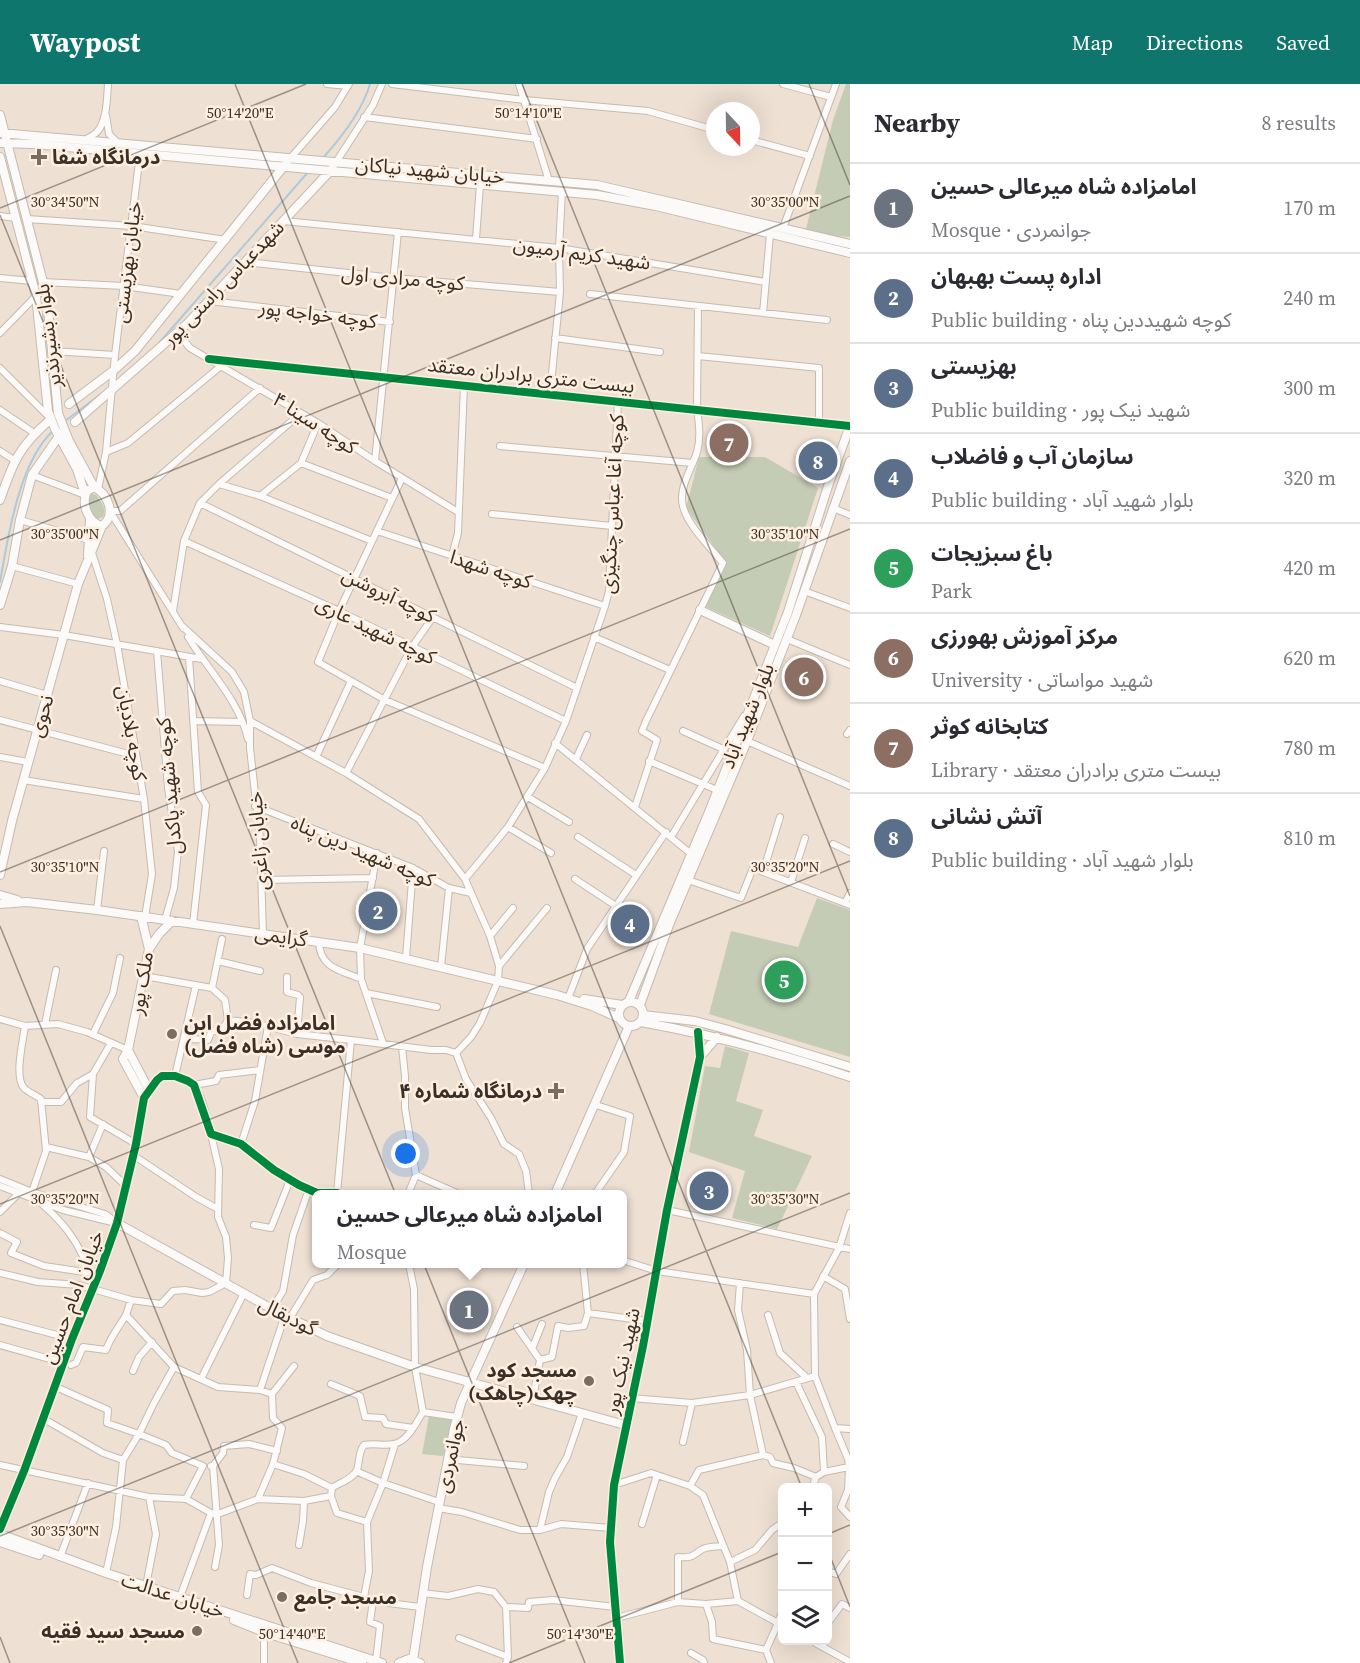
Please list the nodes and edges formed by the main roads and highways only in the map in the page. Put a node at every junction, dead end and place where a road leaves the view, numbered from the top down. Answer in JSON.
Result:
{"nodes":[{"id":1,"x":0,"y":115,"type":"edge"},
{"id":2,"x":2,"y":133,"type":"edge"},
{"id":3,"x":3,"y":144,"type":"edge"},
{"id":4,"x":178,"y":153,"type":"junction"},
{"id":5,"x":0,"y":157,"type":"edge"},
{"id":6,"x":284,"y":166,"type":"junction"},
{"id":7,"x":333,"y":166,"type":"junction"},
{"id":8,"x":850,"y":244,"type":"edge"},
{"id":9,"x":850,"y":254,"type":"edge"},
{"id":10,"x":69,"y":404,"type":"dead end"},
{"id":11,"x":51,"y":419,"type":"junction"},
{"id":12,"x":75,"y":422,"type":"dead end"},
{"id":13,"x":850,"y":426,"type":"edge"},
{"id":14,"x":59,"y":436,"type":"junction"},
{"id":15,"x":850,"y":461,"type":"edge"},
{"id":16,"x":84,"y":477,"type":"junction"},
{"id":17,"x":96,"y":488,"type":"junction"},
{"id":18,"x":85,"y":495,"type":"junction"},
{"id":19,"x":0,"y":500,"type":"edge"},
{"id":20,"x":90,"y":518,"type":"junction"},
{"id":21,"x":104,"y":524,"type":"junction"},
{"id":22,"x":90,"y":556,"type":"junction"},
{"id":23,"x":0,"y":605,"type":"edge"},
{"id":24,"x":700,"y":610,"type":"road end"},
{"id":25,"x":775,"y":645,"type":"junction"},
{"id":26,"x":0,"y":869,"type":"edge"},
{"id":27,"x":0,"y":875,"type":"edge"},
{"id":28,"x":0,"y":896,"type":"edge"},
{"id":29,"x":27,"y":902,"type":"junction"},
{"id":30,"x":0,"y":904,"type":"edge"},
{"id":31,"x":143,"y":916,"type":"junction"},
{"id":32,"x":168,"y":920,"type":"junction"},
{"id":33,"x":149,"y":949,"type":"junction"},
{"id":34,"x":633,"y":991,"type":"junction"},
{"id":35,"x":558,"y":995,"type":"junction"},
{"id":36,"x":644,"y":995,"type":"junction"},
{"id":37,"x":625,"y":1003,"type":"junction"},
{"id":38,"x":641,"y":1014,"type":"junction"},
{"id":39,"x":619,"y":1018,"type":"junction"},
{"id":40,"x":628,"y":1026,"type":"junction"},
{"id":41,"x":698,"y":1032,"type":"junction"},
{"id":42,"x":717,"y":1037,"type":"junction"},
{"id":43,"x":700,"y":1057,"type":"junction"},
{"id":44,"x":848,"y":1066,"type":"edge"},
{"id":45,"x":847,"y":1076,"type":"edge"},
{"id":46,"x":147,"y":1094,"type":"joint"},
{"id":47,"x":557,"y":1190,"type":"edge"},
{"id":48,"x":117,"y":1223,"type":"junction"},
{"id":49,"x":523,"y":1268,"type":"edge"},
{"id":50,"x":471,"y":1383,"type":"junction"},
{"id":51,"x":625,"y":1425,"type":"junction"},
{"id":52,"x":0,"y":1529,"type":"edge"},
{"id":53,"x":0,"y":1534,"type":"edge"},
{"id":54,"x":0,"y":1542,"type":"edge"},
{"id":55,"x":416,"y":1661,"type":"edge"},
{"id":56,"x":379,"y":1662,"type":"edge"},
{"id":57,"x":363,"y":1663,"type":"edge"},
{"id":58,"x":399,"y":1663,"type":"edge"},
{"id":59,"x":620,"y":1663,"type":"edge"}],
"edges":[{"from":1,"to":2,"type":"main road","name":"بلوار بشیرنذیر"},
{"from":2,"to":3,"type":"main road","name":"بلوار بشیرنذیر"},
{"from":2,"to":4,"type":"main road","name":"خیابان شهید نیاکان"},
{"from":3,"to":4,"type":"main road","name":"خیابان شهید نیاکان"},
{"from":3,"to":16,"type":"main road","name":"بلوار بشیرنذیر"},
{"from":4,"to":6,"type":"main road","name":"خیابان شهید نیاکان"},
{"from":4,"to":7,"type":"main road","name":"خیابان شهید نیاکان"},
{"from":5,"to":11,"type":"main road"},
{"from":6,"to":7,"type":"main road","name":"خیابان شهید نیاکان"},
{"from":6,"to":10,"type":"main road"},
{"from":7,"to":8,"type":"main road","name":"خیابان شهید نیاکان"},
{"from":7,"to":9,"type":"main road","name":"خیابان شهید نیاکان"},
{"from":7,"to":12,"type":"main road","name":"شهدعباس راستی پور"},
{"from":11,"to":14,"type":"main road"},
{"from":11,"to":19,"type":"main road"},
{"from":13,"to":25,"type":"main road","name":"بلوار شهید آباد"},
{"from":14,"to":16,"type":"main road"},
{"from":14,"to":23,"type":"main road"},
{"from":15,"to":36,"type":"main road","name":"بلوار شهید آباد"},
{"from":16,"to":17,"type":"main road","name":"بلوار بشیرنذیر"},
{"from":16,"to":18,"type":"main road"},
{"from":17,"to":18,"type":"main road"},
{"from":17,"to":21,"type":"main road","name":"بلوار بشیرنذیر"},
{"from":18,"to":20,"type":"main road"},
{"from":20,"to":21,"type":"main road"},
{"from":20,"to":22,"type":"main road"},
{"from":21,"to":22,"type":"main road"},
{"from":22,"to":26,"type":"main road","name":"نحوی"},
{"from":24,"to":25,"type":"main road"},
{"from":25,"to":34,"type":"main road","name":"بلوار شهید آباد"},
{"from":26,"to":27,"type":"main road","name":"نحوی"},
{"from":28,"to":29,"type":"main road"},
{"from":29,"to":30,"type":"main road","name":"گرایمی"},
{"from":29,"to":31,"type":"main road","name":"گرایمی"},
{"from":31,"to":32,"type":"main road","name":"گرایمی"},
{"from":31,"to":33,"type":"main road","name":"ملک پور"},
{"from":32,"to":33,"type":"main road"},
{"from":32,"to":35,"type":"main road","name":"گرایمی"},
{"from":33,"to":46,"type":"main road","name":"ملک پور"},
{"from":34,"to":36,"type":"main road"},
{"from":34,"to":37,"type":"main road","name":"بلوار شهید آباد"},
{"from":35,"to":37,"type":"main road"},
{"from":35,"to":39,"type":"main road"},
{"from":36,"to":38,"type":"main road","name":"بلوار شهید آباد"},
{"from":37,"to":38,"type":"main road"},
{"from":37,"to":39,"type":"main road"},
{"from":38,"to":40,"type":"main road"},
{"from":38,"to":41,"type":"main road"},
{"from":38,"to":44,"type":"main road"},
{"from":39,"to":40,"type":"main road"},
{"from":40,"to":47,"type":"main road"},
{"from":41,"to":42,"type":"main road"},
{"from":41,"to":43,"type":"main road","name":"شهید نیک پور"},
{"from":42,"to":43,"type":"main road","name":"شهید نیک پور"},
{"from":42,"to":45,"type":"main road"},
{"from":43,"to":51,"type":"main road","name":"شهید نیک پور"},
{"from":44,"to":45,"type":"main road"},
{"from":46,"to":48,"type":"main road","name":"خیابان امام حسین"},
{"from":48,"to":50,"type":"main road","name":"گودبقال"},
{"from":48,"to":52,"type":"main road","name":"خیابان امام حسین"},
{"from":49,"to":50,"type":"main road","name":"جوانمردی"},
{"from":50,"to":51,"type":"main road","name":"گودبقال"},
{"from":50,"to":55,"type":"main road","name":"جوانمردی"},
{"from":51,"to":59,"type":"main road","name":"شهید نیک پور"},
{"from":53,"to":56,"type":"main road","name":"خیابان عدالت"},
{"from":54,"to":57,"type":"main road","name":"خیابان عدالت"},
{"from":55,"to":58,"type":"main road"}]}
